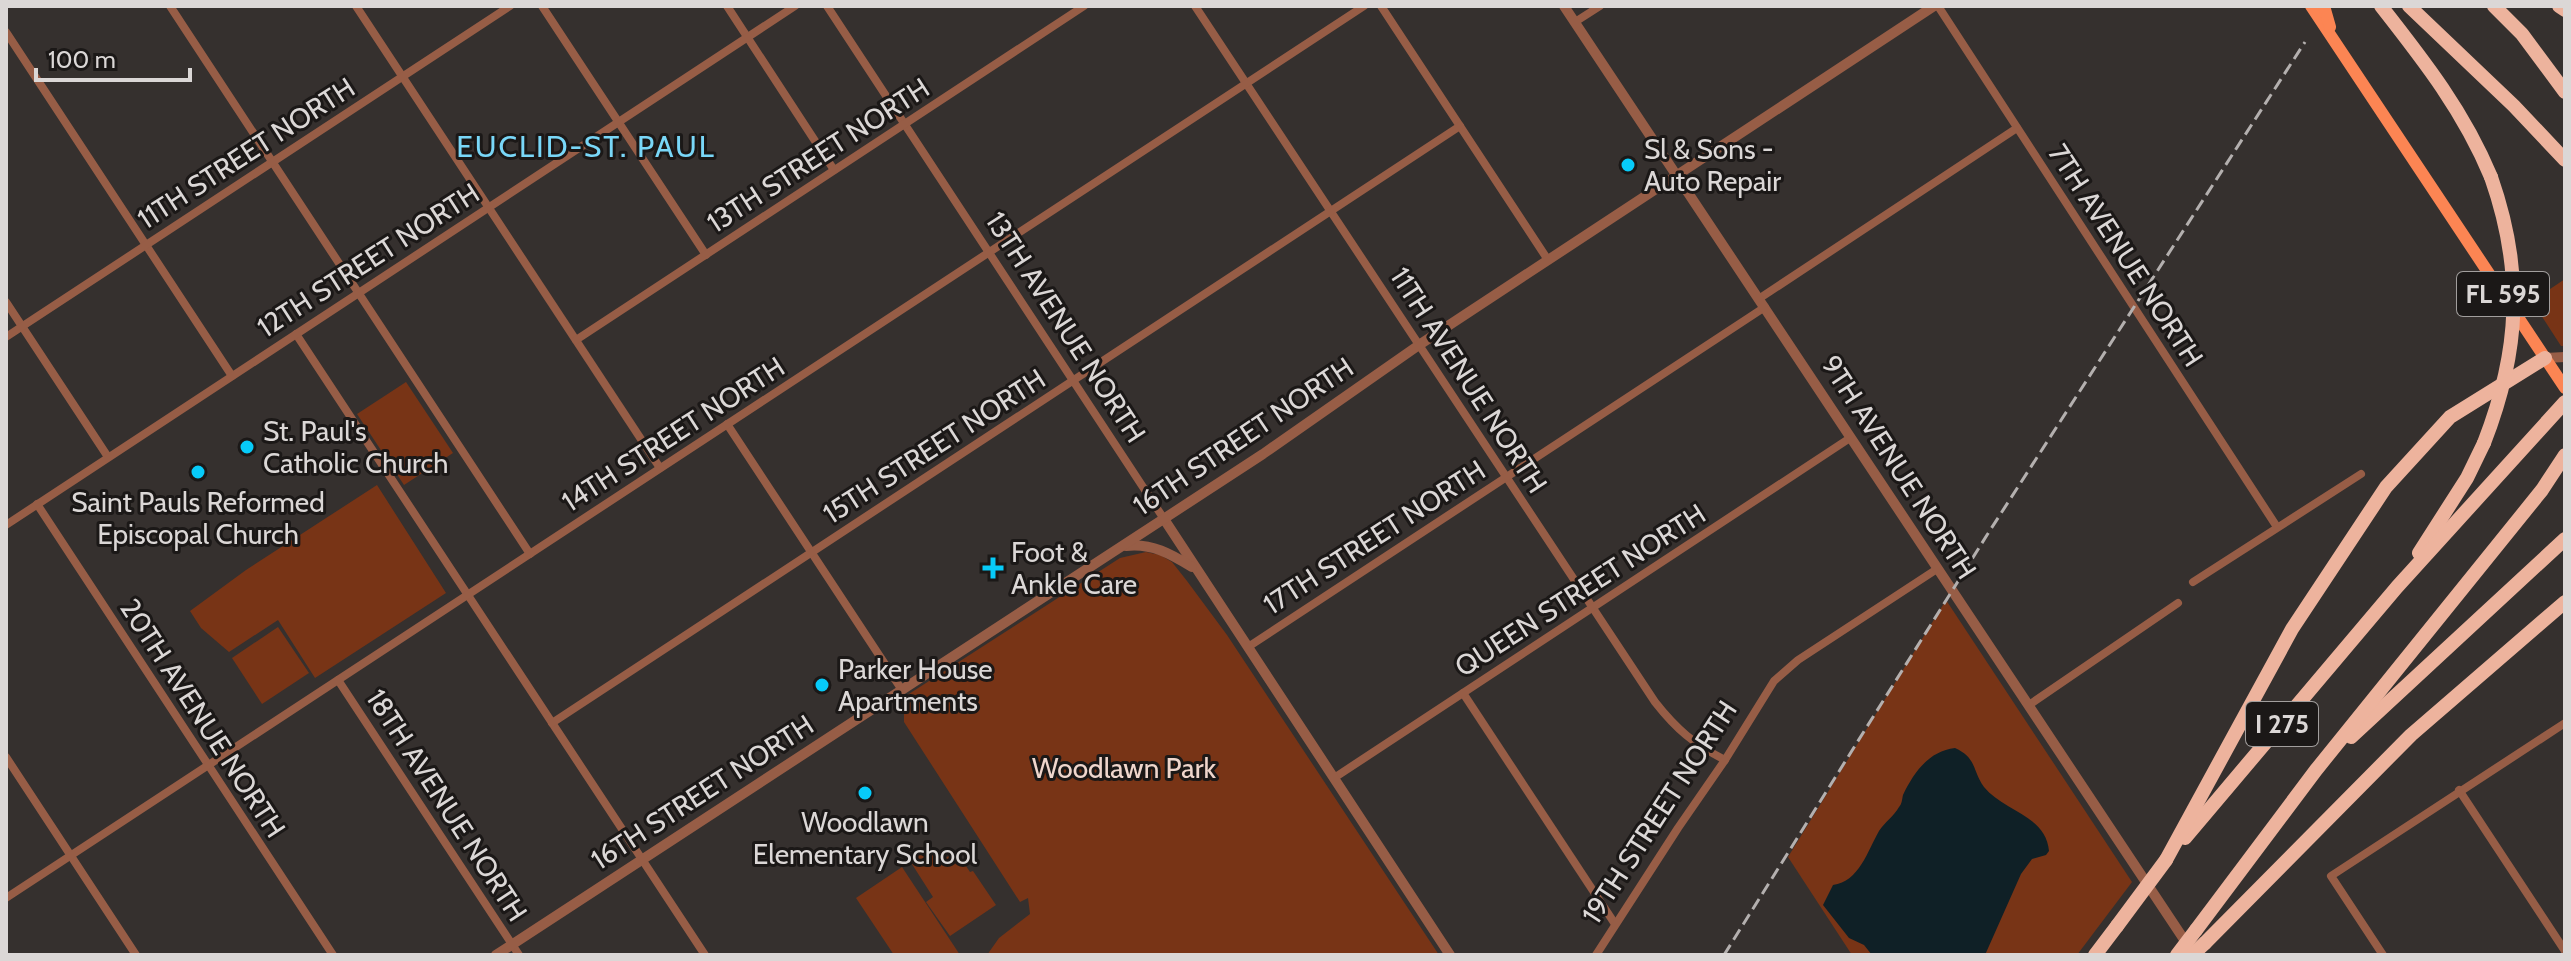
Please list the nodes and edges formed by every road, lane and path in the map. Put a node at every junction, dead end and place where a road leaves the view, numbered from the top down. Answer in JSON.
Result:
{"nodes":[{"id":1,"x":170,"y":6,"type":"edge"},
{"id":2,"x":356,"y":6,"type":"edge"},
{"id":3,"x":510,"y":6,"type":"edge"},
{"id":4,"x":542,"y":6,"type":"edge"},
{"id":5,"x":727,"y":6,"type":"edge"},
{"id":6,"x":795,"y":6,"type":"edge"},
{"id":7,"x":827,"y":6,"type":"edge"},
{"id":8,"x":1084,"y":6,"type":"edge"},
{"id":9,"x":1195,"y":6,"type":"edge"},
{"id":10,"x":1364,"y":6,"type":"edge"},
{"id":11,"x":1381,"y":6,"type":"edge"},
{"id":12,"x":1564,"y":6,"type":"edge"},
{"id":13,"x":1600,"y":6,"type":"edge"},
{"id":14,"x":1936,"y":6,"type":"edge"},
{"id":15,"x":2311,"y":6,"type":"edge"},
{"id":16,"x":2324,"y":6,"type":"edge"},
{"id":17,"x":2409,"y":6,"type":"edge"},
{"id":18,"x":2494,"y":6,"type":"edge"},
{"id":19,"x":2559,"y":6,"type":"edge"},
{"id":20,"x":2382,"y":7,"type":"edge"},
{"id":21,"x":2565,"y":10,"type":"edge"},
{"id":22,"x":1575,"y":22,"type":"junction"},
{"id":23,"x":6,"y":32,"type":"edge"},
{"id":24,"x":747,"y":37,"type":"junction"},
{"id":25,"x":2334,"y":42,"type":"junction"},
{"id":26,"x":403,"y":77,"type":"junction"},
{"id":27,"x":1246,"y":83,"type":"junction"},
{"id":28,"x":2565,"y":92,"type":"edge"},
{"id":29,"x":618,"y":122,"type":"junction"},
{"id":30,"x":904,"y":124,"type":"junction"},
{"id":31,"x":1460,"y":126,"type":"junction"},
{"id":32,"x":2017,"y":128,"type":"junction"},
{"id":33,"x":2565,"y":160,"type":"edge"},
{"id":34,"x":273,"y":162,"type":"junction"},
{"id":35,"x":834,"y":170,"type":"junction"},
{"id":36,"x":1676,"y":176,"type":"junction"},
{"id":37,"x":489,"y":207,"type":"junction"},
{"id":38,"x":1331,"y":211,"type":"junction"},
{"id":39,"x":146,"y":245,"type":"junction"},
{"id":40,"x":989,"y":253,"type":"junction"},
{"id":41,"x":706,"y":255,"type":"junction"},
{"id":42,"x":1548,"y":260,"type":"junction"},
{"id":43,"x":359,"y":293,"type":"junction"},
{"id":44,"x":6,"y":302,"type":"edge"},
{"id":45,"x":1762,"y":302,"type":"junction"},
{"id":46,"x":22,"y":327,"type":"junction"},
{"id":47,"x":296,"y":334,"type":"junction"},
{"id":48,"x":6,"y":337,"type":"edge"},
{"id":49,"x":576,"y":340,"type":"junction"},
{"id":50,"x":1419,"y":345,"type":"junction"},
{"id":51,"x":2565,"y":357,"type":"edge"},
{"id":52,"x":2545,"y":358,"type":"junction"},
{"id":53,"x":232,"y":376,"type":"junction"},
{"id":54,"x":1073,"y":380,"type":"junction"},
{"id":55,"x":2565,"y":388,"type":"edge"},
{"id":56,"x":2565,"y":402,"type":"edge"},
{"id":57,"x":727,"y":424,"type":"junction"},
{"id":58,"x":1850,"y":438,"type":"junction"},
{"id":59,"x":2565,"y":455,"type":"edge"},
{"id":60,"x":108,"y":457,"type":"junction"},
{"id":61,"x":660,"y":468,"type":"junction"},
{"id":62,"x":2361,"y":474,"type":"dead end"},
{"id":63,"x":1506,"y":477,"type":"junction"},
{"id":64,"x":37,"y":504,"type":"junction"},
{"id":65,"x":1164,"y":519,"type":"junction"},
{"id":66,"x":6,"y":525,"type":"edge"},
{"id":67,"x":2277,"y":527,"type":"junction"},
{"id":68,"x":2565,"y":539,"type":"edge"},
{"id":69,"x":1120,"y":547,"type":"junction"},
{"id":70,"x":811,"y":552,"type":"junction"},
{"id":71,"x":530,"y":554,"type":"junction"},
{"id":72,"x":1937,"y":569,"type":"junction"},
{"id":73,"x":1198,"y":570,"type":"junction"},
{"id":74,"x":2193,"y":582,"type":"dead end"},
{"id":75,"x":2397,"y":587,"type":"junction"},
{"id":76,"x":468,"y":595,"type":"junction"},
{"id":77,"x":2565,"y":602,"type":"edge"},
{"id":78,"x":2178,"y":603,"type":"dead end"},
{"id":79,"x":1593,"y":608,"type":"junction"},
{"id":80,"x":1248,"y":647,"type":"junction"},
{"id":81,"x":338,"y":680,"type":"junction"},
{"id":82,"x":902,"y":690,"type":"junction"},
{"id":83,"x":1463,"y":693,"type":"junction"},
{"id":84,"x":2029,"y":705,"type":"junction"},
{"id":85,"x":552,"y":723,"type":"junction"},
{"id":86,"x":2565,"y":723,"type":"edge"},
{"id":87,"x":6,"y":757,"type":"edge"},
{"id":88,"x":1725,"y":760,"type":"junction"},
{"id":89,"x":208,"y":765,"type":"junction"},
{"id":90,"x":2316,"y":770,"type":"junction"},
{"id":91,"x":1334,"y":778,"type":"junction"},
{"id":92,"x":2459,"y":790,"type":"junction"},
{"id":93,"x":71,"y":856,"type":"junction"},
{"id":94,"x":642,"y":860,"type":"junction"},
{"id":95,"x":2166,"y":860,"type":"junction"},
{"id":96,"x":6,"y":898,"type":"edge"},
{"id":97,"x":1615,"y":924,"type":"junction"},
{"id":98,"x":2201,"y":936,"type":"junction"},
{"id":99,"x":512,"y":945,"type":"junction"},
{"id":100,"x":2565,"y":951,"type":"edge"},
{"id":101,"x":136,"y":955,"type":"edge"},
{"id":102,"x":333,"y":955,"type":"edge"},
{"id":103,"x":496,"y":955,"type":"edge"},
{"id":104,"x":519,"y":955,"type":"edge"},
{"id":105,"x":705,"y":955,"type":"edge"},
{"id":106,"x":1450,"y":955,"type":"edge"},
{"id":107,"x":1596,"y":955,"type":"edge"},
{"id":108,"x":2095,"y":955,"type":"edge"},
{"id":109,"x":2177,"y":955,"type":"edge"},
{"id":110,"x":2194,"y":955,"type":"edge"},
{"id":111,"x":2383,"y":955,"type":"edge"}],
"edges":[{"from":1,"to":34,"type":"street"},
{"from":2,"to":26,"type":"street"},
{"from":3,"to":26,"type":"street","name":"11TH STREET NORTH"},
{"from":4,"to":29,"type":"street"},
{"from":5,"to":24,"type":"street"},
{"from":6,"to":24,"type":"street","name":"12TH STREET NORTH"},
{"from":7,"to":30,"type":"street","name":"13TH AVENUE NORTH"},
{"from":8,"to":30,"type":"street","name":"13TH STREET NORTH"},
{"from":9,"to":27,"type":"street","name":"11TH AVENUE NORTH"},
{"from":10,"to":27,"type":"street","name":"14TH STREET NORTH"},
{"from":11,"to":31,"type":"street"},
{"from":12,"to":22,"type":"street","name":"9TH AVENUE NORTH"},
{"from":13,"to":22,"type":"street"},
{"from":14,"to":32,"type":"street","name":"7TH AVENUE NORTH"},
{"from":14,"to":36,"type":"street","name":"16TH STREET NORTH"},
{"from":15,"to":25,"type":"main road","number":"FL 595"},
{"from":16,"to":25,"type":"main road","number":"FL 595"},
{"from":17,"to":33,"type":"highway"},
{"from":18,"to":28,"type":"highway"},
{"from":19,"to":21,"type":"highway"},
{"from":20,"to":75,"type":"highway","bridge":true},
{"from":22,"to":36,"type":"street","name":"9TH AVENUE NORTH"},
{"from":23,"to":39,"type":"street"},
{"from":24,"to":29,"type":"street","name":"12TH STREET NORTH"},
{"from":24,"to":35,"type":"street"},
{"from":25,"to":52,"type":"main road","number":"FL 595"},
{"from":26,"to":34,"type":"street","name":"11TH STREET NORTH"},
{"from":26,"to":37,"type":"street"},
{"from":27,"to":38,"type":"street","name":"11TH AVENUE NORTH"},
{"from":27,"to":40,"type":"street","name":"14TH STREET NORTH"},
{"from":29,"to":37,"type":"street","name":"12TH STREET NORTH"},
{"from":29,"to":41,"type":"street"},
{"from":30,"to":35,"type":"street","name":"13TH STREET NORTH"},
{"from":30,"to":40,"type":"street","name":"13TH AVENUE NORTH"},
{"from":31,"to":38,"type":"street","name":"15TH STREET NORTH"},
{"from":31,"to":42,"type":"street"},
{"from":32,"to":45,"type":"street","name":"17TH STREET NORTH"},
{"from":32,"to":67,"type":"street","name":"7TH AVENUE NORTH"},
{"from":34,"to":39,"type":"street","name":"11TH STREET NORTH"},
{"from":34,"to":43,"type":"street"},
{"from":35,"to":41,"type":"street","name":"13TH STREET NORTH"},
{"from":36,"to":42,"type":"street","name":"16TH STREET NORTH"},
{"from":36,"to":45,"type":"street","name":"9TH AVENUE NORTH"},
{"from":37,"to":43,"type":"street","name":"12TH STREET NORTH"},
{"from":37,"to":49,"type":"street"},
{"from":38,"to":50,"type":"street","name":"11TH AVENUE NORTH"},
{"from":38,"to":54,"type":"street","name":"15TH STREET NORTH"},
{"from":39,"to":46,"type":"street","name":"11TH STREET NORTH"},
{"from":39,"to":53,"type":"street"},
{"from":40,"to":54,"type":"street","name":"13TH AVENUE NORTH"},
{"from":40,"to":57,"type":"street","name":"14TH STREET NORTH"},
{"from":41,"to":49,"type":"street","name":"13TH STREET NORTH"},
{"from":42,"to":50,"type":"street","name":"16TH STREET NORTH"},
{"from":43,"to":47,"type":"street","name":"12TH STREET NORTH"},
{"from":43,"to":71,"type":"street"},
{"from":44,"to":46,"type":"street"},
{"from":45,"to":58,"type":"street","name":"9TH AVENUE NORTH"},
{"from":45,"to":63,"type":"street","name":"17TH STREET NORTH"},
{"from":46,"to":48,"type":"street","name":"11TH STREET NORTH"},
{"from":46,"to":60,"type":"street"},
{"from":47,"to":53,"type":"street","name":"12TH STREET NORTH"},
{"from":47,"to":76,"type":"street"},
{"from":49,"to":61,"type":"street"},
{"from":50,"to":63,"type":"street","name":"11TH AVENUE NORTH"},
{"from":50,"to":65,"type":"street","name":"16TH STREET NORTH"},
{"from":51,"to":52,"type":"street"},
{"from":52,"to":55,"type":"main road","number":"FL 595"},
{"from":52,"to":95,"type":"highway"},
{"from":53,"to":60,"type":"street","name":"12TH STREET NORTH"},
{"from":54,"to":65,"type":"street","name":"13TH AVENUE NORTH"},
{"from":54,"to":70,"type":"street","name":"15TH STREET NORTH"},
{"from":56,"to":75,"type":"highway","number":"I 275"},
{"from":57,"to":61,"type":"street","name":"14TH STREET NORTH"},
{"from":57,"to":70,"type":"street"},
{"from":58,"to":72,"type":"street","name":"9TH AVENUE NORTH"},
{"from":58,"to":79,"type":"street","name":"QUEEN STREET NORTH"},
{"from":59,"to":90,"type":"highway"},
{"from":60,"to":64,"type":"street","name":"12TH STREET NORTH"},
{"from":61,"to":71,"type":"street","name":"14TH STREET NORTH"},
{"from":62,"to":67,"type":"street"},
{"from":63,"to":79,"type":"street","name":"11TH AVENUE NORTH"},
{"from":63,"to":80,"type":"street","name":"17TH STREET NORTH"},
{"from":64,"to":66,"type":"street","name":"12TH STREET NORTH"},
{"from":64,"to":89,"type":"street","name":"20TH AVENUE NORTH"},
{"from":65,"to":69,"type":"street","name":"16TH STREET NORTH"},
{"from":65,"to":73,"type":"street","name":"13TH AVENUE NORTH"},
{"from":67,"to":74,"type":"street"},
{"from":68,"to":90,"type":"highway","number":"I 275"},
{"from":69,"to":73,"type":"street"},
{"from":69,"to":82,"type":"street","name":"16TH STREET NORTH"},
{"from":70,"to":82,"type":"street"},
{"from":70,"to":85,"type":"street","name":"15TH STREET NORTH"},
{"from":71,"to":76,"type":"street","name":"14TH STREET NORTH"},
{"from":72,"to":84,"type":"street","name":"9TH AVENUE NORTH"},
{"from":72,"to":88,"type":"street","name":"19TH STREET NORTH"},
{"from":73,"to":80,"type":"street","name":"13TH AVENUE NORTH"},
{"from":75,"to":95,"type":"highway","number":"I 275"},
{"from":76,"to":81,"type":"street","name":"14TH STREET NORTH"},
{"from":76,"to":85,"type":"street"},
{"from":77,"to":98,"type":"highway"},
{"from":78,"to":84,"type":"street"},
{"from":79,"to":83,"type":"street","name":"QUEEN STREET NORTH"},
{"from":79,"to":88,"type":"street","name":"11TH AVENUE NORTH"},
{"from":80,"to":91,"type":"street","name":"13TH AVENUE NORTH"},
{"from":81,"to":89,"type":"street","name":"14TH STREET NORTH"},
{"from":81,"to":99,"type":"street","name":"18TH AVENUE NORTH"},
{"from":82,"to":94,"type":"street","name":"16TH STREET NORTH"},
{"from":83,"to":91,"type":"street","name":"QUEEN STREET NORTH"},
{"from":83,"to":97,"type":"street"},
{"from":84,"to":110,"type":"street","name":"9TH AVENUE NORTH"},
{"from":85,"to":94,"type":"street"},
{"from":86,"to":92,"type":"street"},
{"from":87,"to":93,"type":"street"},
{"from":88,"to":97,"type":"street","name":"19TH STREET NORTH"},
{"from":89,"to":93,"type":"street","name":"14TH STREET NORTH"},
{"from":89,"to":102,"type":"street","name":"20TH AVENUE NORTH"},
{"from":90,"to":98,"type":"highway","number":"I 275"},
{"from":91,"to":106,"type":"street","name":"13TH AVENUE NORTH"},
{"from":92,"to":100,"type":"street"},
{"from":92,"to":111,"type":"street"},
{"from":93,"to":96,"type":"street","name":"14TH STREET NORTH"},
{"from":93,"to":101,"type":"street"},
{"from":94,"to":99,"type":"street","name":"16TH STREET NORTH"},
{"from":94,"to":105,"type":"street"},
{"from":95,"to":108,"type":"highway","number":"I 275","bridge":true},
{"from":97,"to":107,"type":"street","name":"19TH STREET NORTH"},
{"from":98,"to":109,"type":"highway","number":"I 275","bridge":true},
{"from":98,"to":110,"type":"highway","bridge":true},
{"from":99,"to":103,"type":"street","name":"16TH STREET NORTH"},
{"from":99,"to":104,"type":"street","name":"18TH AVENUE NORTH"}]}
